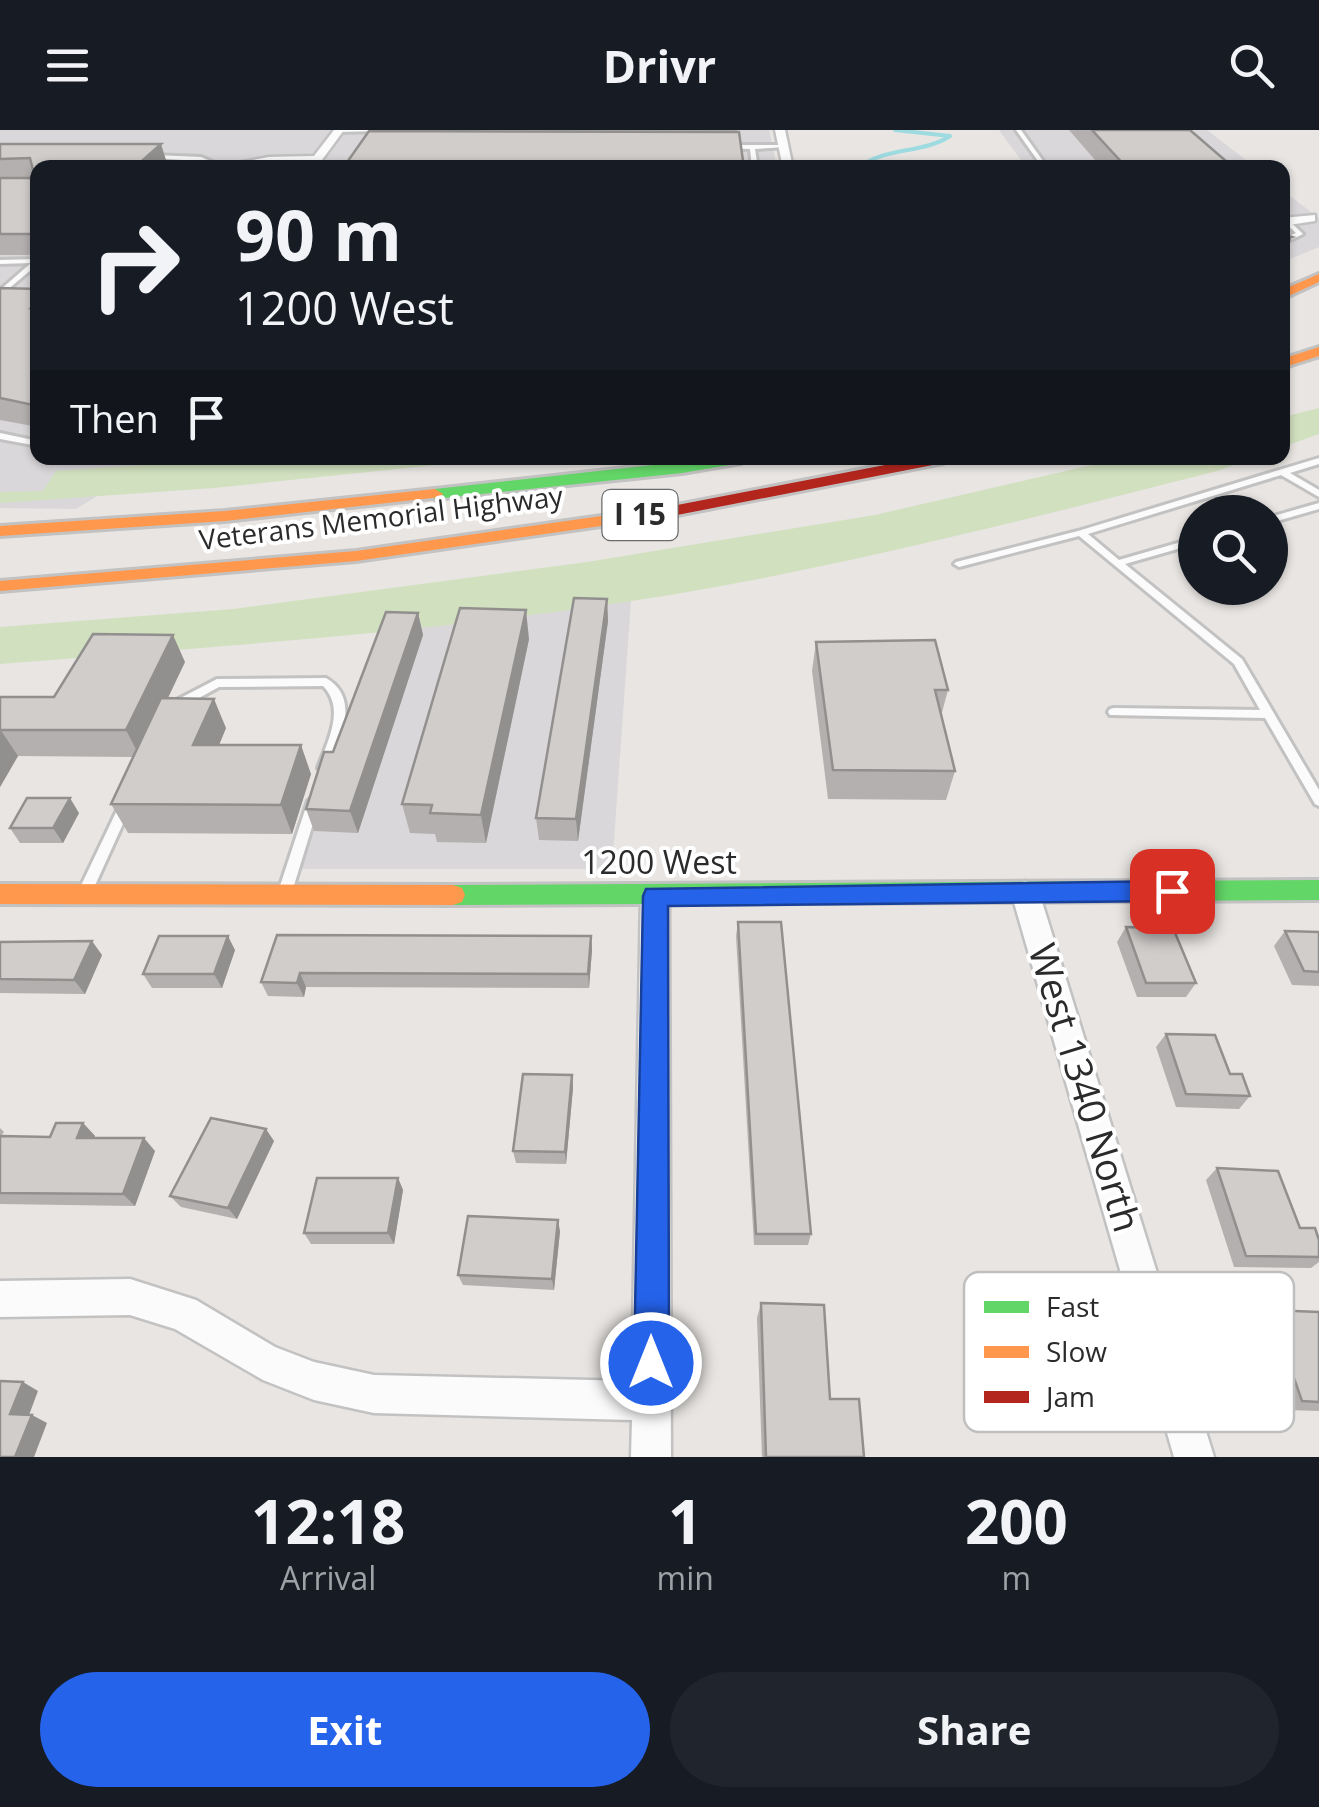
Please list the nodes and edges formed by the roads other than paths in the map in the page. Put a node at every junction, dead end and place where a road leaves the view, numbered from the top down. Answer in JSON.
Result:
{"nodes":[{"id":1,"x":339,"y":130,"type":"edge"},
{"id":2,"x":376,"y":130,"type":"edge"},
{"id":3,"x":780,"y":130,"type":"edge"},
{"id":4,"x":1018,"y":130,"type":"edge"},
{"id":5,"x":365,"y":145,"type":"edge"},
{"id":6,"x":713,"y":146,"type":"edge"},
{"id":7,"x":752,"y":147,"type":"junction"},
{"id":8,"x":784,"y":147,"type":"junction"},
{"id":9,"x":133,"y":157,"type":"edge"},
{"id":10,"x":198,"y":160,"type":"edge"},
{"id":11,"x":315,"y":160,"type":"edge"},
{"id":12,"x":754,"y":160,"type":"edge"},
{"id":13,"x":786,"y":160,"type":"edge"},
{"id":14,"x":1040,"y":160,"type":"edge"},
{"id":15,"x":1311,"y":218,"type":"dead end"},
{"id":16,"x":1290,"y":220,"type":"edge"},
{"id":17,"x":30,"y":261,"type":"edge"},
{"id":18,"x":0,"y":262,"type":"edge"},
{"id":19,"x":30,"y":268,"type":"edge"},
{"id":20,"x":1319,"y":278,"type":"edge"},
{"id":21,"x":1290,"y":291,"type":"edge"},
{"id":22,"x":0,"y":297,"type":"edge"},
{"id":23,"x":19,"y":299,"type":"edge"},
{"id":24,"x":1319,"y":352,"type":"edge"},
{"id":25,"x":1290,"y":361,"type":"edge"},
{"id":26,"x":0,"y":436,"type":"edge"},
{"id":27,"x":30,"y":442,"type":"edge"},
{"id":28,"x":1319,"y":461,"type":"edge"},
{"id":29,"x":700,"y":465,"type":"edge"},
{"id":30,"x":907,"y":465,"type":"edge"},
{"id":31,"x":1284,"y":473,"type":"junction"},
{"id":32,"x":1319,"y":494,"type":"edge"},
{"id":33,"x":1319,"y":506,"type":"edge"},
{"id":34,"x":1288,"y":515,"type":"edge"},
{"id":35,"x":0,"y":531,"type":"edge"},
{"id":36,"x":1081,"y":533,"type":"junction"},
{"id":37,"x":1178,"y":546,"type":"edge"},
{"id":38,"x":1118,"y":563,"type":"junction"},
{"id":39,"x":958,"y":564,"type":"dead end"},
{"id":40,"x":0,"y":586,"type":"edge"},
{"id":41,"x":169,"y":711,"type":"edge"},
{"id":42,"x":1114,"y":712,"type":"dead end"},
{"id":43,"x":1269,"y":714,"type":"junction"},
{"id":44,"x":322,"y":777,"type":"edge"},
{"id":45,"x":316,"y":796,"type":"edge"},
{"id":46,"x":129,"y":798,"type":"edge"},
{"id":47,"x":1319,"y":801,"type":"edge"},
{"id":48,"x":1319,"y":890,"type":"edge"},
{"id":49,"x":1025,"y":892,"type":"junction"},
{"id":50,"x":0,"y":894,"type":"edge"},
{"id":51,"x":84,"y":894,"type":"junction"},
{"id":52,"x":284,"y":895,"type":"junction"},
{"id":53,"x":655,"y":896,"type":"junction"},
{"id":54,"x":1139,"y":1272,"type":"edge"},
{"id":55,"x":0,"y":1299,"type":"edge"},
{"id":56,"x":651,"y":1401,"type":"junction"},
{"id":57,"x":1187,"y":1432,"type":"edge"},
{"id":58,"x":650,"y":1457,"type":"edge"},
{"id":59,"x":1194,"y":1457,"type":"edge"}],
"edges":[{"from":1,"to":2,"type":"lane"},
{"from":1,"to":11,"type":"street"},
{"from":2,"to":5,"type":"lane"},
{"from":3,"to":8,"type":"street"},
{"from":4,"to":14,"type":"lane"},
{"from":6,"to":7,"type":"lane"},
{"from":7,"to":8,"type":"lane"},
{"from":7,"to":12,"type":"lane"},
{"from":8,"to":13,"type":"street"},
{"from":9,"to":10,"type":"lane"},
{"from":15,"to":16,"type":"street"},
{"from":17,"to":18,"type":"lane"},
{"from":19,"to":22,"type":"lane"},
{"from":20,"to":21,"type":"main road"},
{"from":22,"to":23,"type":"street"},
{"from":24,"to":25,"type":"main road"},
{"from":26,"to":27,"type":"lane"},
{"from":28,"to":31,"type":"lane"},
{"from":29,"to":35,"type":"main road","name":"Veterans Memorial Highway","number":"I 15"},
{"from":30,"to":40,"type":"main road","name":"Veterans Memorial Highway","number":"I 15"},
{"from":31,"to":32,"type":"lane"},
{"from":31,"to":36,"type":"lane"},
{"from":33,"to":34,"type":"lane"},
{"from":36,"to":38,"type":"lane"},
{"from":36,"to":39,"type":"lane"},
{"from":37,"to":38,"type":"lane"},
{"from":38,"to":43,"type":"lane"},
{"from":41,"to":44,"type":"lane"},
{"from":42,"to":43,"type":"lane"},
{"from":43,"to":47,"type":"lane"},
{"from":45,"to":52,"type":"lane"},
{"from":46,"to":51,"type":"lane"},
{"from":48,"to":49,"type":"main road","name":"1200 West"},
{"from":49,"to":53,"type":"main road","name":"1200 West"},
{"from":49,"to":54,"type":"street","name":"West 1340 North"},
{"from":50,"to":51,"type":"main road","name":"1200 West"},
{"from":51,"to":52,"type":"main road","name":"1200 West"},
{"from":52,"to":53,"type":"main road","name":"1200 West"},
{"from":53,"to":56,"type":"street"},
{"from":55,"to":56,"type":"street"},
{"from":56,"to":58,"type":"street"},
{"from":57,"to":59,"type":"street","name":"West 1340 North"}]}
